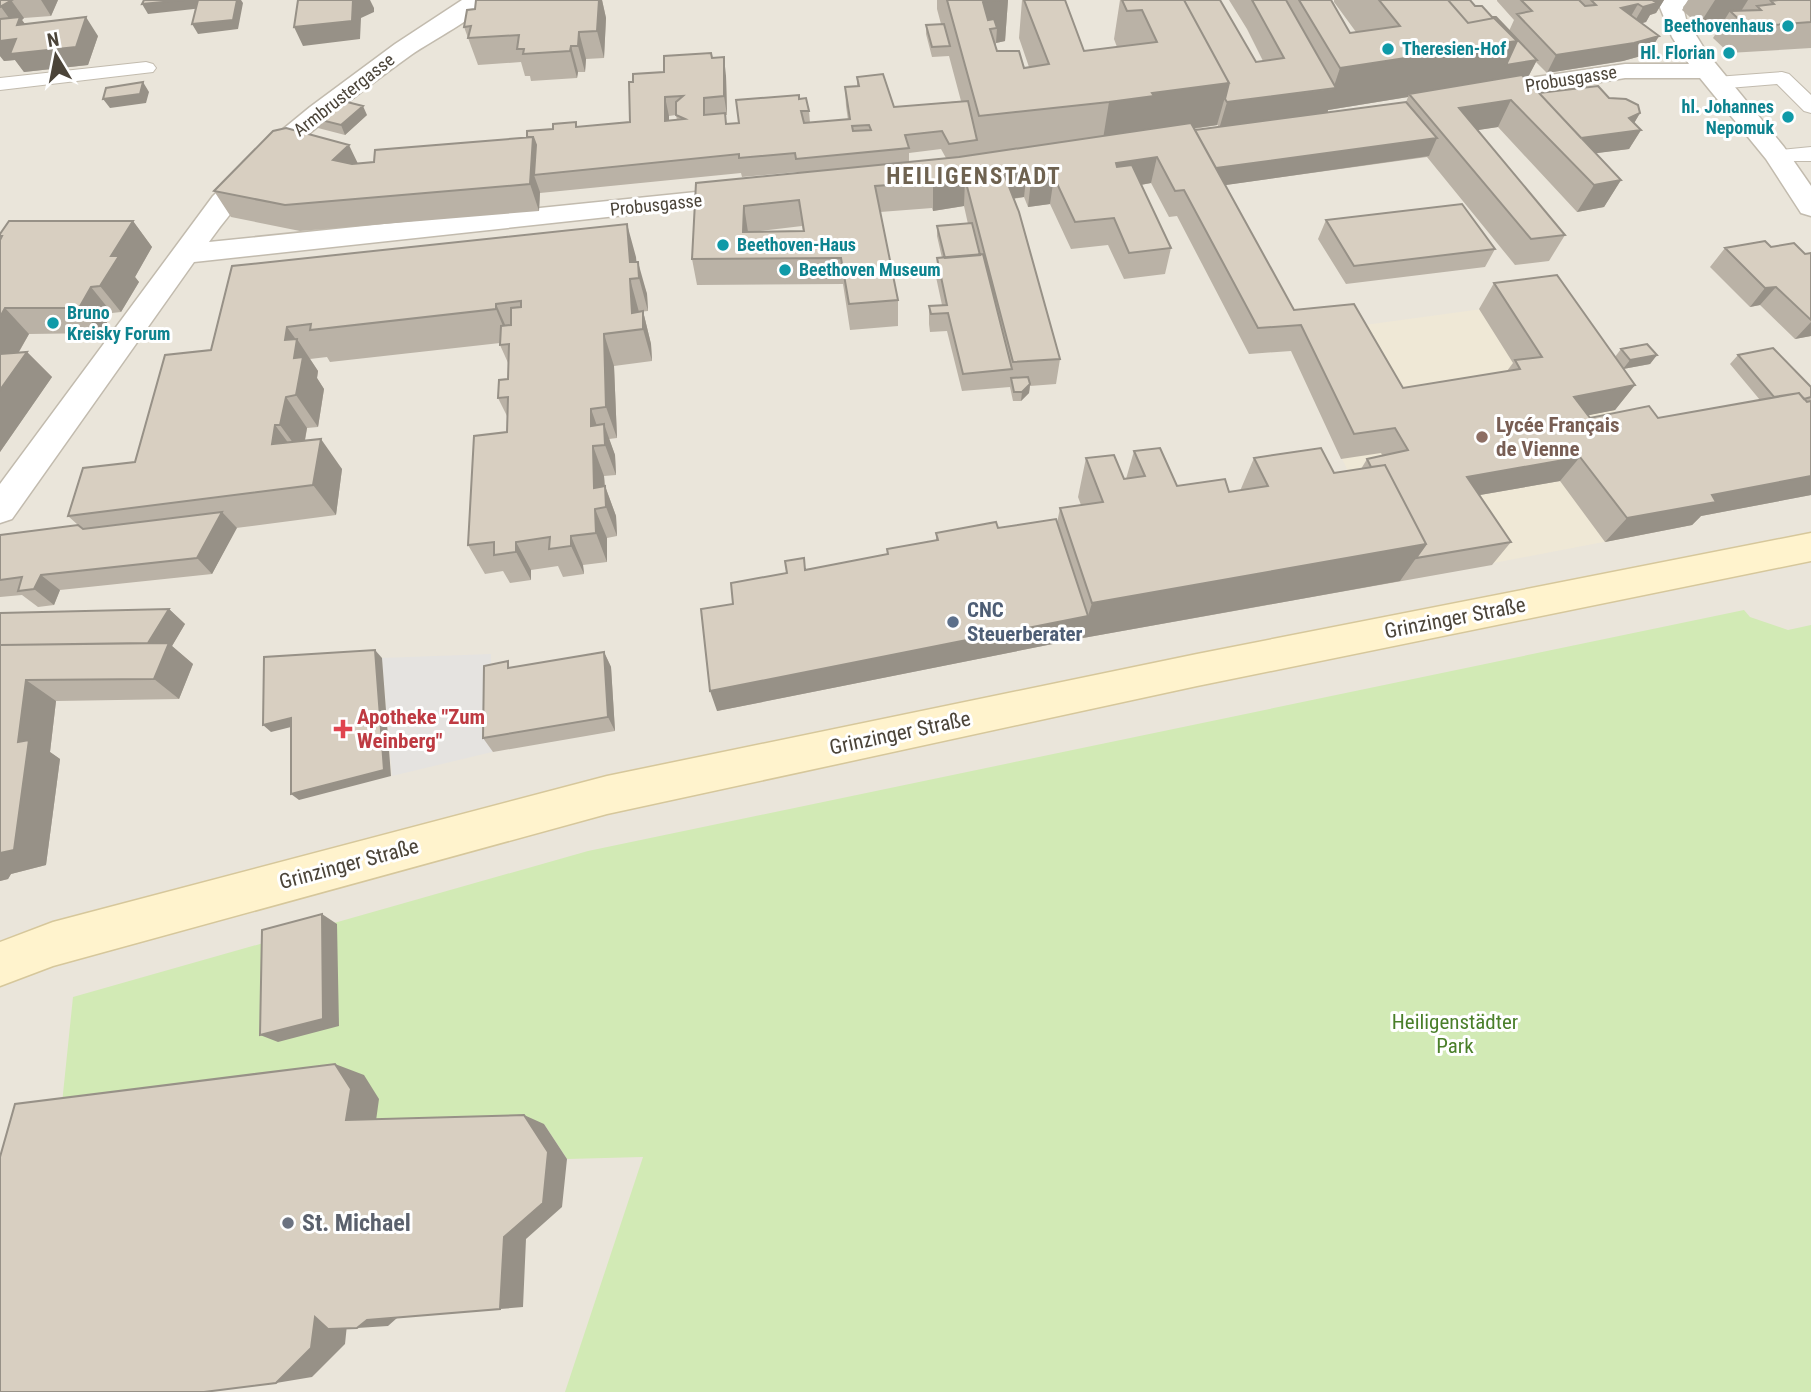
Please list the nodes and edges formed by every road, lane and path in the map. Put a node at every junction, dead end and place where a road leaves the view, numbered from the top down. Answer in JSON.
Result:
{"nodes":[{"id":1,"x":478,"y":0,"type":"edge"},
{"id":2,"x":1677,"y":0,"type":"edge"},
{"id":3,"x":146,"y":68,"type":"dead end"},
{"id":4,"x":1712,"y":77,"type":"junction"},
{"id":5,"x":0,"y":84,"type":"edge"},
{"id":6,"x":1461,"y":97,"type":"edge"},
{"id":7,"x":1811,"y":107,"type":"edge"},
{"id":8,"x":1811,"y":154,"type":"edge"},
{"id":9,"x":1784,"y":167,"type":"junction"},
{"id":10,"x":771,"y":192,"type":"edge"},
{"id":11,"x":1811,"y":207,"type":"edge"},
{"id":12,"x":185,"y":254,"type":"junction"},
{"id":13,"x":0,"y":510,"type":"edge"},
{"id":14,"x":1811,"y":547,"type":"edge"},
{"id":15,"x":0,"y":964,"type":"edge"}],
"edges":[{"from":1,"to":12,"type":"street","name":"Armbrustergasse"},
{"from":2,"to":4,"type":"street"},
{"from":3,"to":5,"type":"lane"},
{"from":4,"to":6,"type":"street","name":"Probusgasse"},
{"from":4,"to":7,"type":"lane"},
{"from":4,"to":9,"type":"street"},
{"from":8,"to":9,"type":"lane"},
{"from":9,"to":11,"type":"street"},
{"from":10,"to":12,"type":"street","name":"Probusgasse"},
{"from":12,"to":13,"type":"street","name":"Armbrustergasse"},
{"from":14,"to":15,"type":"street","name":"Grinzinger Straße"}]}
